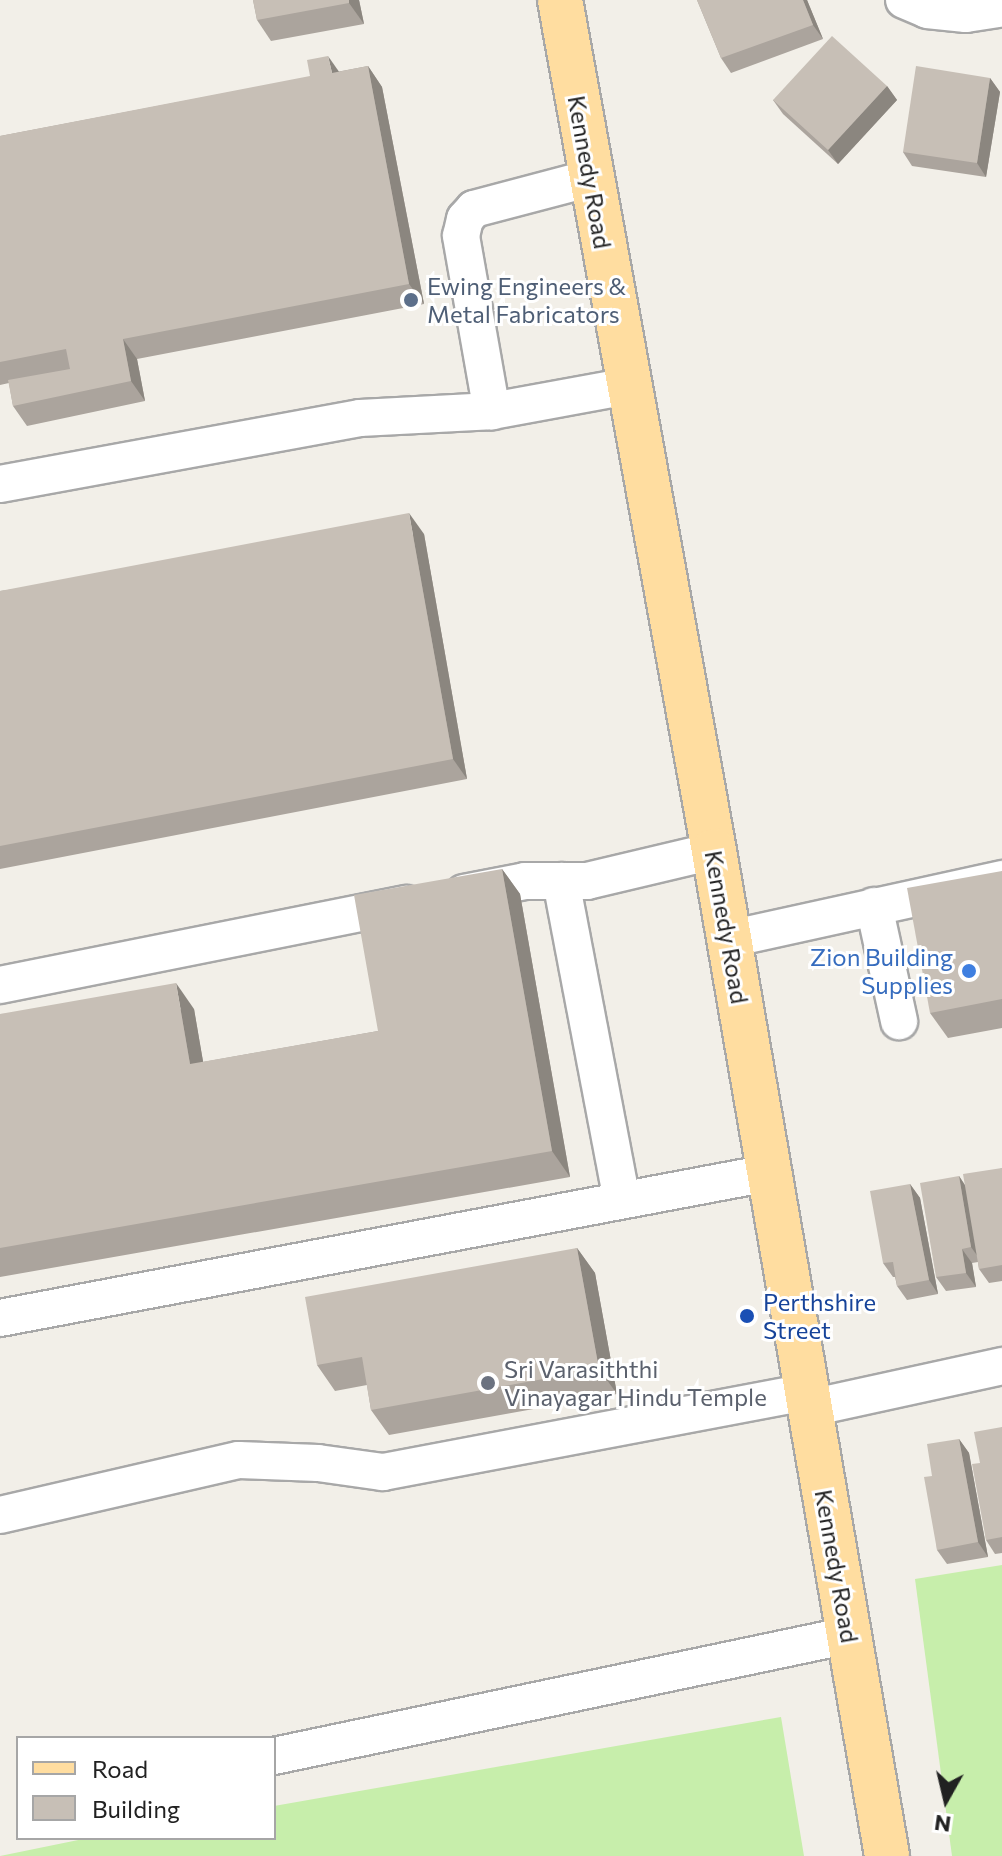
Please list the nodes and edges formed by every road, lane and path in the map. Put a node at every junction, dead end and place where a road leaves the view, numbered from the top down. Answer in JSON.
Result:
{"nodes":[{"id":1,"x":560,"y":0,"type":"edge"},
{"id":2,"x":904,"y":0,"type":"edge"},
{"id":3,"x":1002,"y":8,"type":"edge"},
{"id":4,"x":591,"y":178,"type":"junction"},
{"id":5,"x":628,"y":386,"type":"junction"},
{"id":6,"x":492,"y":411,"type":"junction"},
{"id":7,"x":0,"y":484,"type":"edge"},
{"id":8,"x":714,"y":851,"type":"junction"},
{"id":9,"x":1002,"y":879,"type":"edge"},
{"id":10,"x":561,"y":881,"type":"junction"},
{"id":11,"x":874,"y":906,"type":"junction"},
{"id":12,"x":729,"y":939,"type":"junction"},
{"id":13,"x":0,"y":985,"type":"edge"},
{"id":14,"x":899,"y":1021,"type":"dead end"},
{"id":15,"x":768,"y":1173,"type":"junction"},
{"id":16,"x":622,"y":1200,"type":"junction"},
{"id":17,"x":0,"y":1318,"type":"edge"},
{"id":18,"x":1002,"y":1366,"type":"edge"},
{"id":19,"x":809,"y":1400,"type":"junction"},
{"id":20,"x":0,"y":1515,"type":"edge"},
{"id":21,"x":849,"y":1635,"type":"junction"},
{"id":22,"x":276,"y":1756,"type":"edge"},
{"id":23,"x":887,"y":1856,"type":"edge"}],
"edges":[{"from":1,"to":4,"type":"main road","name":"Kennedy Road"},
{"from":2,"to":3,"type":"street"},
{"from":4,"to":5,"type":"main road","name":"Kennedy Road"},
{"from":4,"to":6,"type":"street"},
{"from":5,"to":6,"type":"street"},
{"from":5,"to":8,"type":"main road","name":"Kennedy Road"},
{"from":6,"to":7,"type":"street"},
{"from":8,"to":10,"type":"street"},
{"from":8,"to":12,"type":"main road","name":"Kennedy Road"},
{"from":9,"to":11,"type":"street"},
{"from":10,"to":13,"type":"street"},
{"from":10,"to":16,"type":"street"},
{"from":11,"to":12,"type":"street"},
{"from":11,"to":14,"type":"street"},
{"from":12,"to":15,"type":"main road","name":"Kennedy Road"},
{"from":15,"to":16,"type":"street"},
{"from":15,"to":19,"type":"main road","name":"Kennedy Road"},
{"from":16,"to":17,"type":"street"},
{"from":18,"to":19,"type":"street"},
{"from":19,"to":20,"type":"street"},
{"from":19,"to":21,"type":"main road","name":"Kennedy Road"},
{"from":21,"to":22,"type":"street"},
{"from":21,"to":23,"type":"main road","name":"Kennedy Road"}]}
